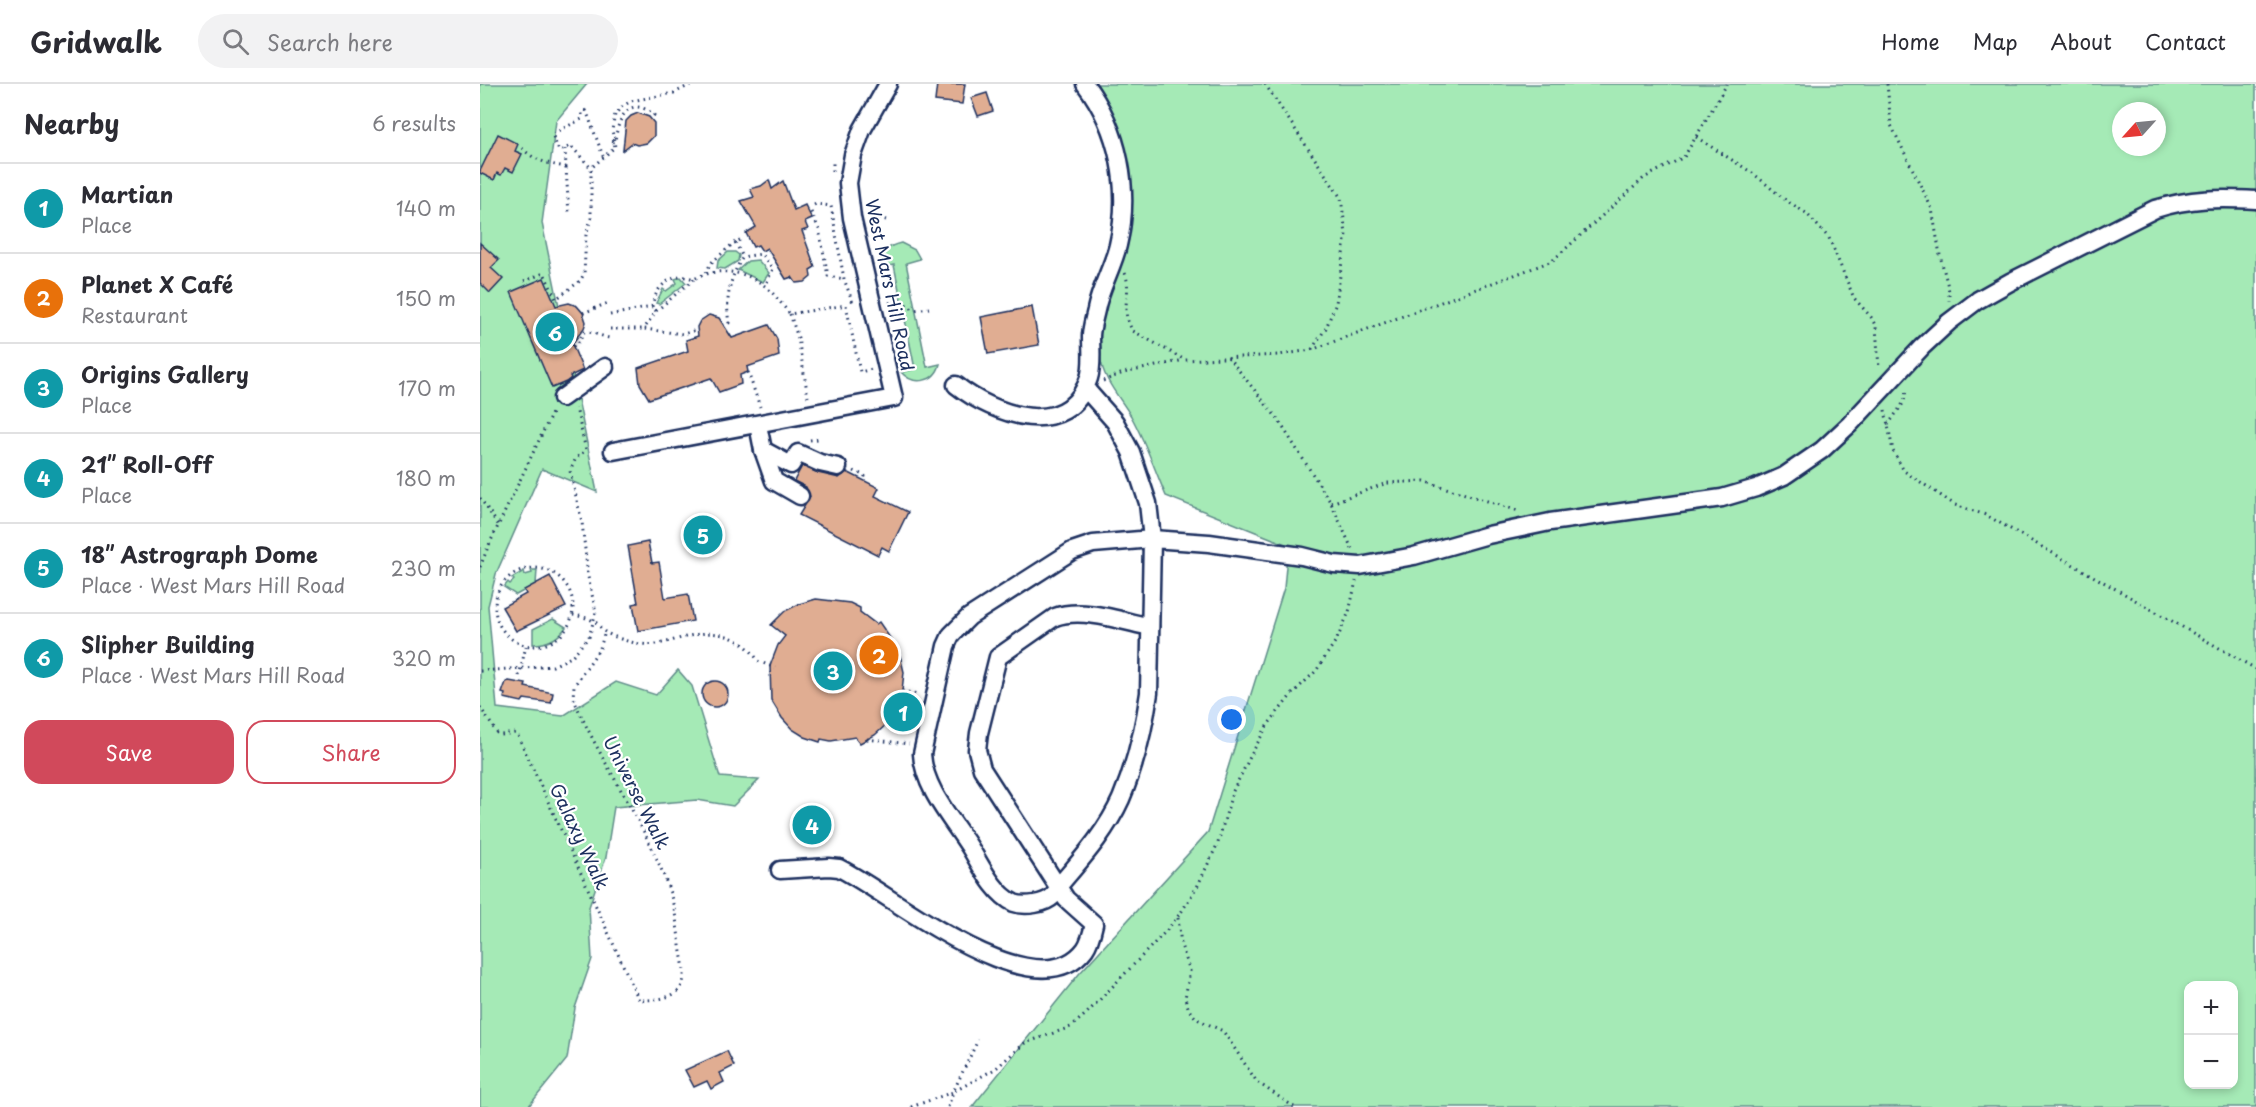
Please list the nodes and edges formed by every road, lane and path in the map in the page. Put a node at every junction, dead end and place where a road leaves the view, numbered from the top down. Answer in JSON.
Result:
{"nodes":[{"id":1,"x":692,"y":84,"type":"edge"},
{"id":2,"x":888,"y":84,"type":"edge"},
{"id":3,"x":1085,"y":84,"type":"edge"},
{"id":4,"x":1265,"y":84,"type":"edge"},
{"id":5,"x":1727,"y":84,"type":"edge"},
{"id":6,"x":1887,"y":84,"type":"edge"},
{"id":7,"x":651,"y":119,"type":"dead end"},
{"id":8,"x":1696,"y":137,"type":"junction"},
{"id":9,"x":612,"y":142,"type":"junction"},
{"id":10,"x":522,"y":148,"type":"dead end"},
{"id":11,"x":565,"y":148,"type":"junction"},
{"id":12,"x":603,"y":157,"type":"junction"},
{"id":13,"x":566,"y":167,"type":"junction"},
{"id":14,"x":591,"y":168,"type":"junction"},
{"id":15,"x":866,"y":196,"type":"dead end"},
{"id":16,"x":2256,"y":200,"type":"edge"},
{"id":17,"x":814,"y":205,"type":"dead end"},
{"id":18,"x":811,"y":212,"type":"dead end"},
{"id":19,"x":569,"y":214,"type":"dead end"},
{"id":20,"x":886,"y":219,"type":"dead end"},
{"id":21,"x":740,"y":240,"type":"dead end"},
{"id":22,"x":735,"y":242,"type":"junction"},
{"id":23,"x":743,"y":257,"type":"junction"},
{"id":24,"x":1111,"y":267,"type":"junction"},
{"id":25,"x":733,"y":272,"type":"junction"},
{"id":26,"x":706,"y":273,"type":"junction"},
{"id":27,"x":694,"y":279,"type":"junction"},
{"id":28,"x":844,"y":279,"type":"junction"},
{"id":29,"x":524,"y":281,"type":"dead end"},
{"id":30,"x":765,"y":286,"type":"junction"},
{"id":31,"x":608,"y":303,"type":"dead end"},
{"id":32,"x":853,"y":303,"type":"dead end"},
{"id":33,"x":887,"y":304,"type":"dead end"},
{"id":34,"x":652,"y":307,"type":"junction"},
{"id":35,"x":929,"y":308,"type":"dead end"},
{"id":36,"x":656,"y":311,"type":"junction"},
{"id":37,"x":583,"y":313,"type":"dead end"},
{"id":38,"x":790,"y":314,"type":"junction"},
{"id":39,"x":610,"y":315,"type":"dead end"},
{"id":40,"x":1949,"y":322,"type":"junction"},
{"id":41,"x":723,"y":325,"type":"dead end"},
{"id":42,"x":610,"y":329,"type":"dead end"},
{"id":43,"x":644,"y":329,"type":"junction"},
{"id":44,"x":697,"y":330,"type":"dead end"},
{"id":45,"x":610,"y":339,"type":"dead end"},
{"id":46,"x":573,"y":346,"type":"dead end"},
{"id":47,"x":1311,"y":350,"type":"junction"},
{"id":48,"x":1228,"y":357,"type":"junction"},
{"id":49,"x":1185,"y":360,"type":"junction"},
{"id":50,"x":605,"y":367,"type":"dead end"},
{"id":51,"x":875,"y":369,"type":"dead end"},
{"id":52,"x":748,"y":372,"type":"dead end"},
{"id":53,"x":956,"y":385,"type":"dead end"},
{"id":54,"x":1085,"y":388,"type":"junction"},
{"id":55,"x":1881,"y":390,"type":"junction"},
{"id":56,"x":566,"y":395,"type":"junction"},
{"id":57,"x":809,"y":406,"type":"dead end"},
{"id":58,"x":760,"y":419,"type":"junction"},
{"id":59,"x":763,"y":450,"type":"junction"},
{"id":60,"x":613,"y":451,"type":"dead end"},
{"id":61,"x":838,"y":467,"type":"dead end"},
{"id":62,"x":800,"y":496,"type":"dead end"},
{"id":63,"x":480,"y":498,"type":"edge"},
{"id":64,"x":1331,"y":503,"type":"junction"},
{"id":65,"x":1550,"y":522,"type":"junction"},
{"id":66,"x":499,"y":526,"type":"junction"},
{"id":67,"x":1152,"y":539,"type":"junction"},
{"id":68,"x":1360,"y":566,"type":"junction"},
{"id":69,"x":480,"y":567,"type":"edge"},
{"id":70,"x":573,"y":615,"type":"junction"},
{"id":71,"x":595,"y":621,"type":"junction"},
{"id":72,"x":1150,"y":627,"type":"junction"},
{"id":73,"x":605,"y":632,"type":"junction"},
{"id":74,"x":526,"y":646,"type":"junction"},
{"id":75,"x":522,"y":668,"type":"junction"},
{"id":76,"x":775,"y":668,"type":"dead end"},
{"id":77,"x":2256,"y":669,"type":"edge"},
{"id":78,"x":480,"y":671,"type":"edge"},
{"id":79,"x":519,"y":675,"type":"dead end"},
{"id":80,"x":902,"y":691,"type":"dead end"},
{"id":81,"x":923,"y":695,"type":"dead end"},
{"id":82,"x":480,"y":707,"type":"edge"},
{"id":83,"x":867,"y":739,"type":"dead end"},
{"id":84,"x":914,"y":745,"type":"dead end"},
{"id":85,"x":780,"y":870,"type":"dead end"},
{"id":86,"x":1059,"y":886,"type":"junction"},
{"id":87,"x":1178,"y":917,"type":"junction"},
{"id":88,"x":639,"y":1000,"type":"joint"},
{"id":89,"x":978,"y":1041,"type":"dead end"},
{"id":90,"x":953,"y":1092,"type":"junction"},
{"id":91,"x":910,"y":1107,"type":"edge"},
{"id":92,"x":948,"y":1107,"type":"edge"},
{"id":93,"x":1294,"y":1107,"type":"edge"}],
"edges":[{"from":1,"to":9,"type":"path"},
{"from":2,"to":58,"type":"street","name":"West Mars Hill Road"},
{"from":3,"to":24,"type":"street"},
{"from":4,"to":47,"type":"path"},
{"from":5,"to":8,"type":"path"},
{"from":6,"to":40,"type":"path"},
{"from":7,"to":9,"type":"path"},
{"from":8,"to":47,"type":"path"},
{"from":8,"to":55,"type":"path"},
{"from":9,"to":12,"type":"path"},
{"from":10,"to":13,"type":"path"},
{"from":11,"to":12,"type":"path"},
{"from":11,"to":13,"type":"path"},
{"from":11,"to":14,"type":"path"},
{"from":12,"to":14,"type":"path"},
{"from":13,"to":19,"type":"path"},
{"from":14,"to":29,"type":"path"},
{"from":15,"to":20,"type":"path"},
{"from":16,"to":40,"type":"street"},
{"from":17,"to":28,"type":"path"},
{"from":18,"to":28,"type":"path"},
{"from":21,"to":22,"type":"path"},
{"from":22,"to":23,"type":"path"},
{"from":22,"to":26,"type":"path"},
{"from":23,"to":25,"type":"path"},
{"from":23,"to":30,"type":"path"},
{"from":24,"to":49,"type":"path"},
{"from":24,"to":54,"type":"street"},
{"from":25,"to":26,"type":"path"},
{"from":25,"to":30,"type":"path"},
{"from":25,"to":41,"type":"path"},
{"from":26,"to":27,"type":"path"},
{"from":27,"to":34,"type":"path"},
{"from":27,"to":36,"type":"path"},
{"from":28,"to":32,"type":"path"},
{"from":30,"to":38,"type":"path"},
{"from":31,"to":37,"type":"path"},
{"from":33,"to":35,"type":"path"},
{"from":34,"to":36,"type":"path"},
{"from":34,"to":39,"type":"path"},
{"from":36,"to":43,"type":"path"},
{"from":38,"to":51,"type":"path"},
{"from":38,"to":57,"type":"path"},
{"from":40,"to":55,"type":"street"},
{"from":42,"to":43,"type":"path"},
{"from":43,"to":44,"type":"path"},
{"from":45,"to":46,"type":"path"},
{"from":47,"to":48,"type":"path"},
{"from":48,"to":49,"type":"path"},
{"from":48,"to":64,"type":"path"},
{"from":49,"to":54,"type":"path"},
{"from":50,"to":56,"type":"street"},
{"from":52,"to":58,"type":"path"},
{"from":53,"to":54,"type":"street"},
{"from":54,"to":67,"type":"street"},
{"from":55,"to":65,"type":"street"},
{"from":55,"to":77,"type":"path"},
{"from":56,"to":66,"type":"path"},
{"from":56,"to":71,"type":"path"},
{"from":58,"to":59,"type":"street"},
{"from":58,"to":60,"type":"street","name":"West Mars Hill Road"},
{"from":59,"to":61,"type":"street"},
{"from":59,"to":62,"type":"street"},
{"from":63,"to":66,"type":"path"},
{"from":64,"to":65,"type":"path"},
{"from":64,"to":68,"type":"path"},
{"from":65,"to":68,"type":"street"},
{"from":66,"to":69,"type":"path"},
{"from":67,"to":68,"type":"street"},
{"from":67,"to":72,"type":"street"},
{"from":67,"to":86,"type":"street"},
{"from":68,"to":87,"type":"path"},
{"from":70,"to":71,"type":"path"},
{"from":70,"to":74,"type":"path"},
{"from":70,"to":74,"type":"path"},
{"from":71,"to":73,"type":"path"},
{"from":71,"to":75,"type":"path"},
{"from":72,"to":86,"type":"street"},
{"from":72,"to":86,"type":"street"},
{"from":73,"to":76,"type":"path"},
{"from":73,"to":88,"type":"path","name":"Universe Walk"},
{"from":74,"to":75,"type":"path"},
{"from":75,"to":78,"type":"path"},
{"from":75,"to":79,"type":"path"},
{"from":80,"to":81,"type":"path"},
{"from":82,"to":88,"type":"path","name":"Galaxy Walk"},
{"from":83,"to":84,"type":"path"},
{"from":85,"to":86,"type":"street"},
{"from":87,"to":90,"type":"path"},
{"from":87,"to":93,"type":"path"},
{"from":89,"to":90,"type":"path"},
{"from":90,"to":91,"type":"path"},
{"from":90,"to":92,"type":"path"}]}
